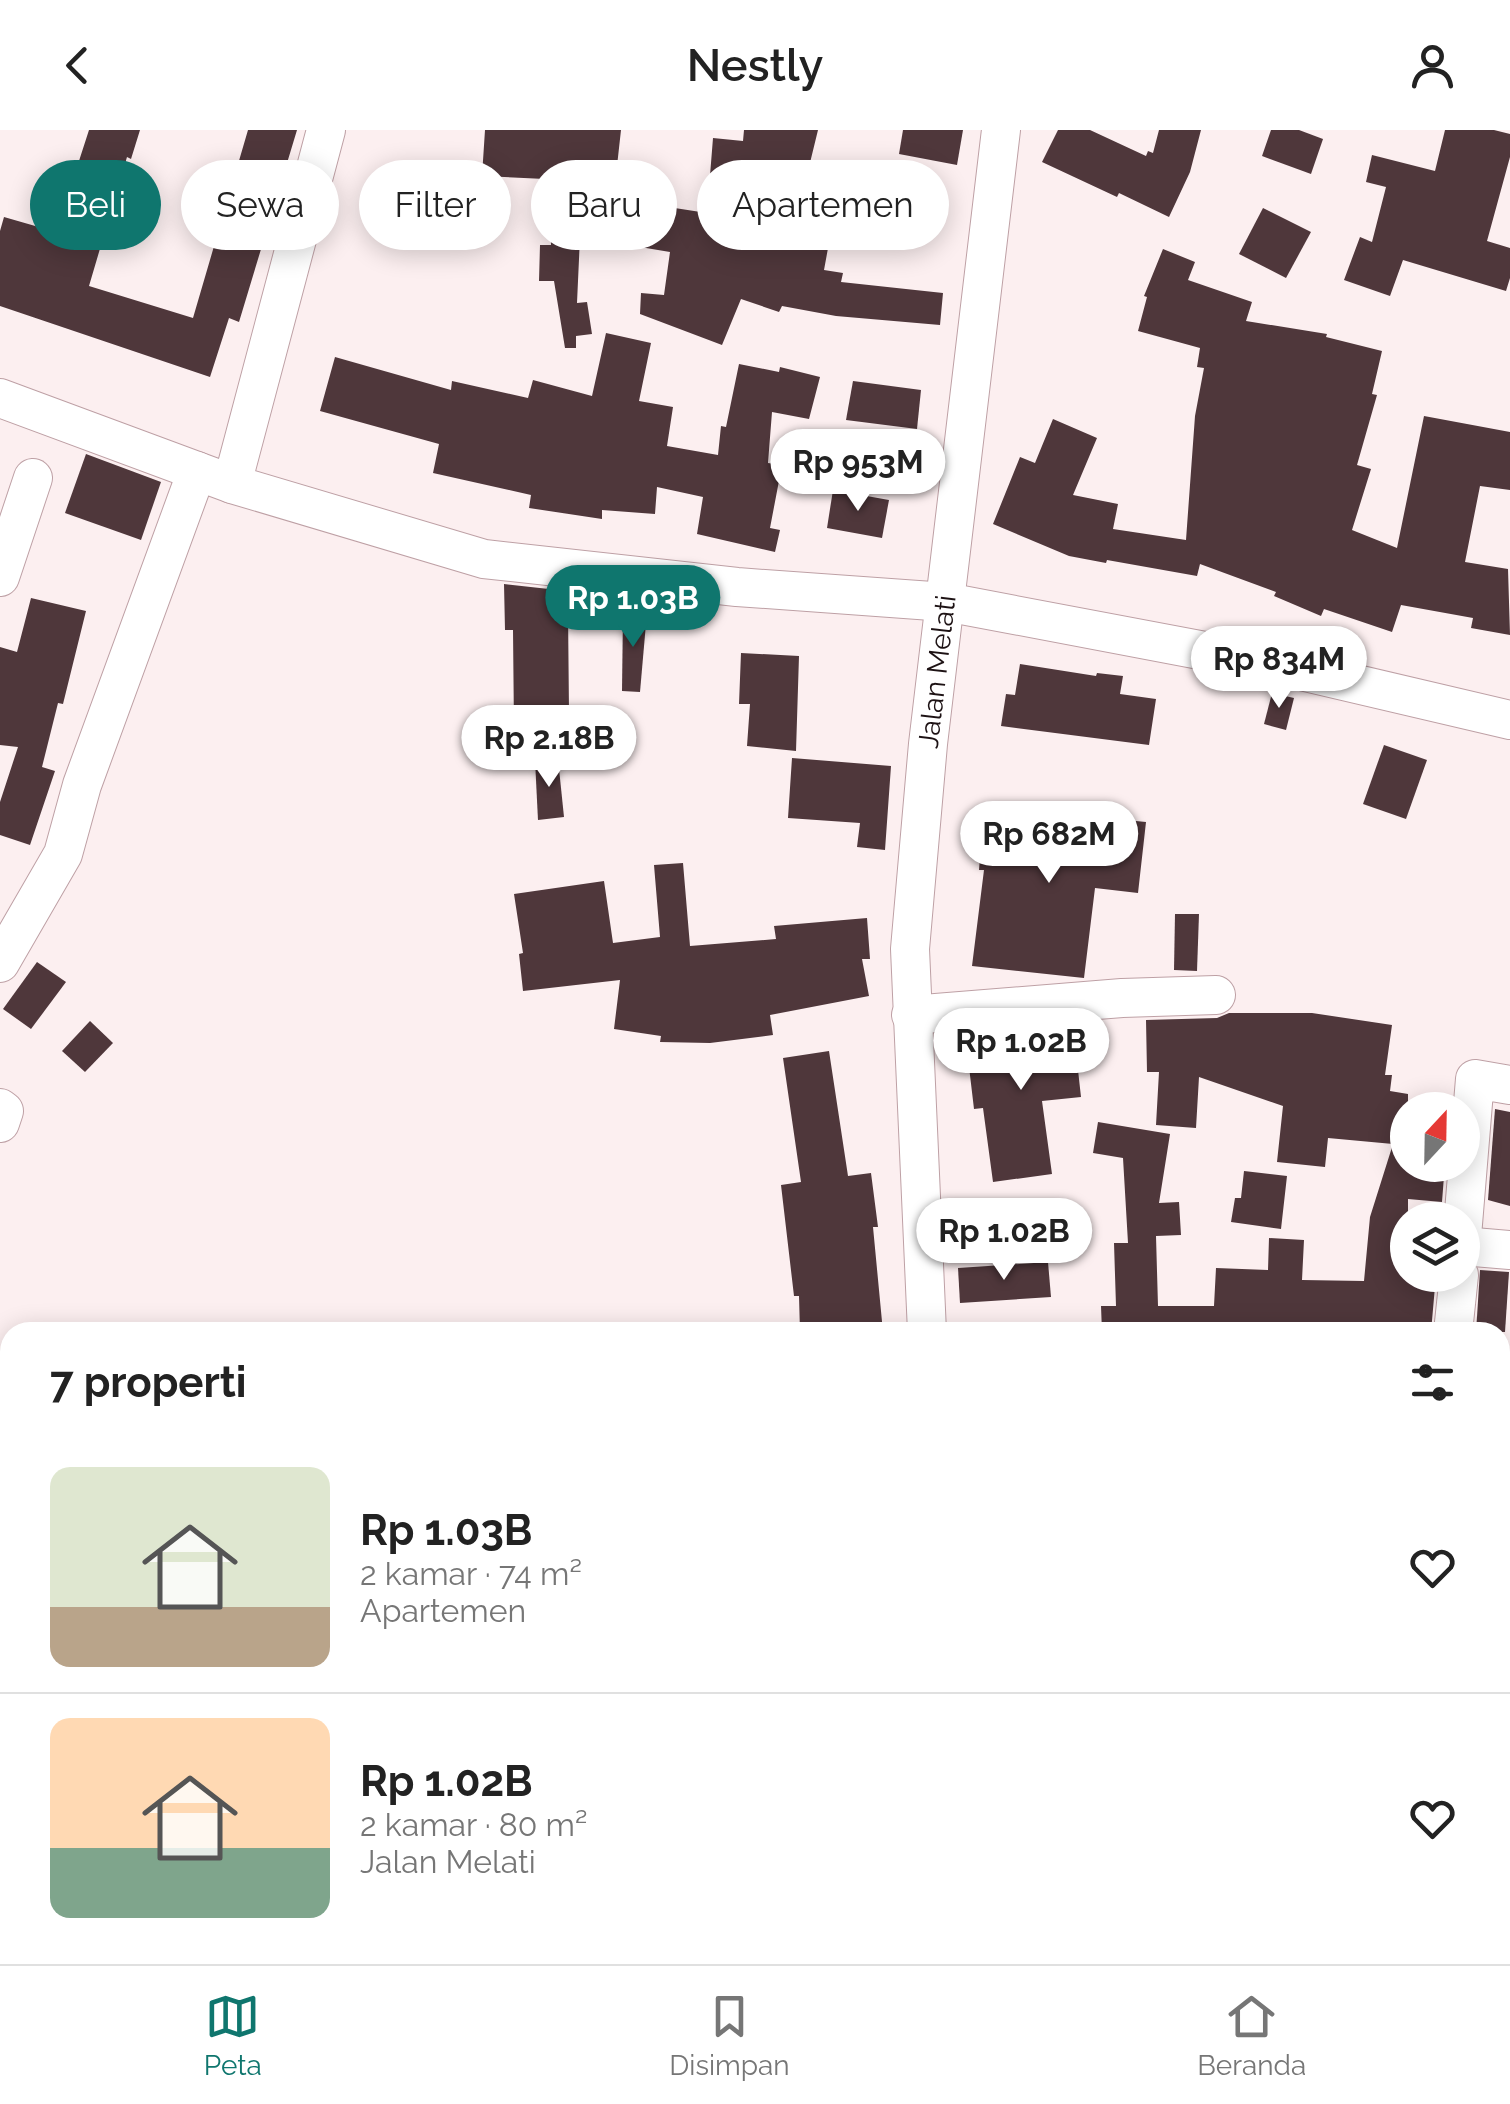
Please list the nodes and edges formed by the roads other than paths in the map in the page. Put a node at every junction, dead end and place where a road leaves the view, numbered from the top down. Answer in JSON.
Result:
{"nodes":[{"id":1,"x":326,"y":130,"type":"edge"},
{"id":2,"x":1001,"y":130,"type":"edge"},
{"id":3,"x":0,"y":398,"type":"edge"},
{"id":4,"x":196,"y":471,"type":"junction"},
{"id":5,"x":33,"y":478,"type":"dead end"},
{"id":6,"x":232,"y":484,"type":"junction"},
{"id":7,"x":0,"y":576,"type":"edge"},
{"id":8,"x":946,"y":602,"type":"junction"},
{"id":9,"x":1510,"y":720,"type":"edge"},
{"id":10,"x":0,"y":963,"type":"edge"},
{"id":11,"x":1216,"y":995,"type":"dead end"},
{"id":12,"x":912,"y":1015,"type":"junction"},
{"id":13,"x":1510,"y":1085,"type":"edge"},
{"id":14,"x":0,"y":1108,"type":"edge"},
{"id":15,"x":0,"y":1123,"type":"edge"},
{"id":16,"x":1465,"y":1202,"type":"edge"},
{"id":17,"x":1480,"y":1248,"type":"edge"},
{"id":18,"x":1510,"y":1250,"type":"edge"},
{"id":19,"x":1457,"y":1292,"type":"edge"},
{"id":20,"x":927,"y":1322,"type":"edge"},
{"id":21,"x":1453,"y":1322,"type":"edge"}],
"edges":[{"from":1,"to":6,"type":"street"},
{"from":2,"to":8,"type":"street","name":"Jalan Melati"},
{"from":3,"to":4,"type":"street"},
{"from":4,"to":6,"type":"street"},
{"from":4,"to":10,"type":"street"},
{"from":5,"to":7,"type":"street"},
{"from":6,"to":8,"type":"street"},
{"from":8,"to":9,"type":"street"},
{"from":8,"to":12,"type":"street","name":"Jalan Melati"},
{"from":11,"to":12,"type":"street"},
{"from":12,"to":20,"type":"street","name":"Jalan Melati"},
{"from":13,"to":16,"type":"street"},
{"from":14,"to":15,"type":"street"},
{"from":17,"to":18,"type":"street"},
{"from":19,"to":21,"type":"street"}]}
